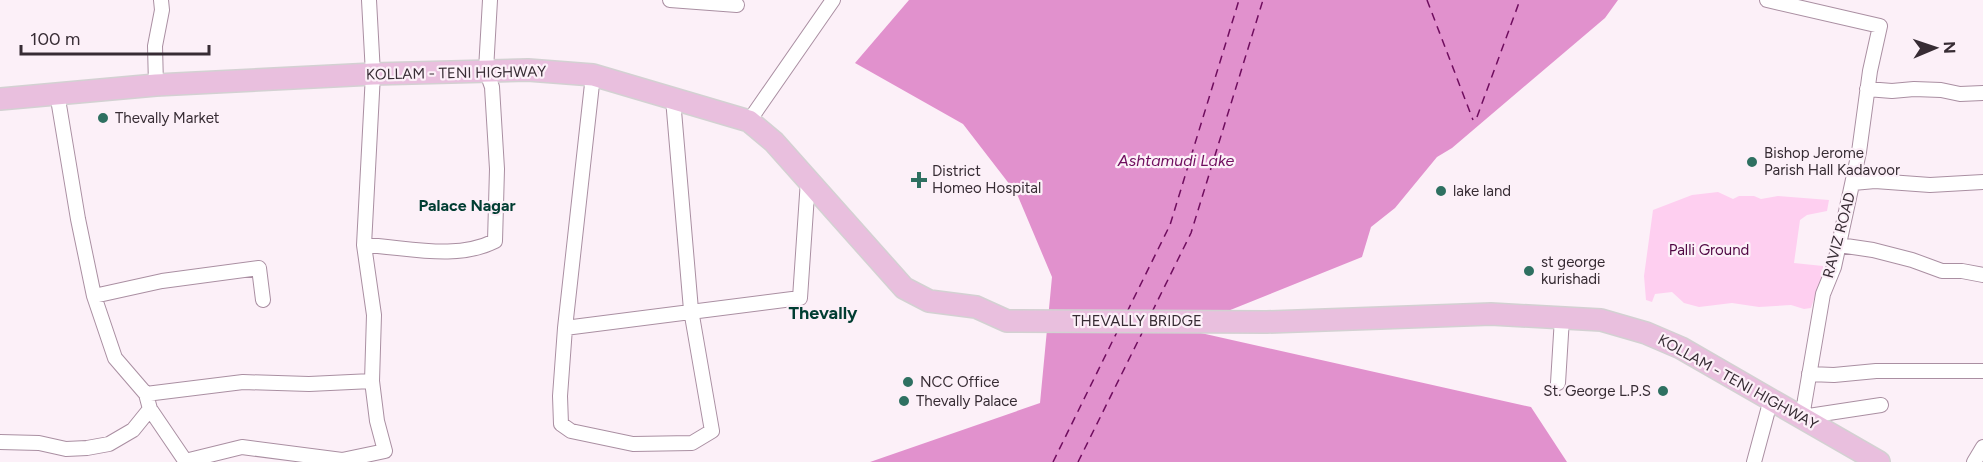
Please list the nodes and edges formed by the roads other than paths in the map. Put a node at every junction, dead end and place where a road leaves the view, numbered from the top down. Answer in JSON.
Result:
{"nodes":[{"id":1,"x":161,"y":0,"type":"edge"},
{"id":2,"x":369,"y":0,"type":"edge"},
{"id":3,"x":490,"y":0,"type":"edge"},
{"id":4,"x":670,"y":0,"type":"edge"},
{"id":5,"x":833,"y":0,"type":"edge"},
{"id":6,"x":1767,"y":0,"type":"edge"},
{"id":7,"x":738,"y":5,"type":"dead end"},
{"id":8,"x":486,"y":70,"type":"junction"},
{"id":9,"x":373,"y":74,"type":"junction"},
{"id":10,"x":593,"y":75,"type":"junction"},
{"id":11,"x":156,"y":85,"type":"junction"},
{"id":12,"x":1867,"y":89,"type":"junction"},
{"id":13,"x":57,"y":93,"type":"junction"},
{"id":14,"x":1983,"y":93,"type":"edge"},
{"id":15,"x":0,"y":99,"type":"edge"},
{"id":16,"x":673,"y":99,"type":"junction"},
{"id":17,"x":749,"y":121,"type":"junction"},
{"id":18,"x":808,"y":180,"type":"junction"},
{"id":19,"x":1983,"y":182,"type":"edge"},
{"id":20,"x":1853,"y":183,"type":"junction"},
{"id":21,"x":364,"y":245,"type":"junction"},
{"id":22,"x":1839,"y":245,"type":"junction"},
{"id":23,"x":1983,"y":275,"type":"edge"},
{"id":24,"x":94,"y":296,"type":"junction"},
{"id":25,"x":263,"y":300,"type":"dead end"},
{"id":26,"x":691,"y":310,"type":"junction"},
{"id":27,"x":1562,"y":318,"type":"junction"},
{"id":28,"x":1008,"y":321,"type":"joint"},
{"id":29,"x":1266,"y":322,"type":"joint"},
{"id":30,"x":565,"y":328,"type":"junction"},
{"id":31,"x":1983,"y":371,"type":"edge"},
{"id":32,"x":1809,"y":374,"type":"junction"},
{"id":33,"x":372,"y":381,"type":"junction"},
{"id":34,"x":1558,"y":383,"type":"dead end"},
{"id":35,"x":146,"y":394,"type":"junction"},
{"id":36,"x":1771,"y":399,"type":"junction"},
{"id":37,"x":1881,"y":405,"type":"dead end"},
{"id":38,"x":150,"y":409,"type":"junction"},
{"id":39,"x":1802,"y":417,"type":"junction"},
{"id":40,"x":0,"y":442,"type":"edge"},
{"id":41,"x":1983,"y":447,"type":"edge"},
{"id":42,"x":386,"y":457,"type":"edge"},
{"id":43,"x":185,"y":461,"type":"edge"},
{"id":44,"x":1754,"y":462,"type":"edge"},
{"id":45,"x":1879,"y":462,"type":"edge"},
{"id":46,"x":1974,"y":462,"type":"edge"}],
"edges":[{"from":1,"to":11,"type":"street"},
{"from":2,"to":9,"type":"street"},
{"from":3,"to":8,"type":"street"},
{"from":4,"to":7,"type":"street"},
{"from":5,"to":17,"type":"street"},
{"from":6,"to":12,"type":"street","name":"RAVIZ ROAD"},
{"from":8,"to":9,"type":"main road","name":"KOLLAM - TENI HIGHWAY"},
{"from":8,"to":10,"type":"main road","name":"KOLLAM - TENI HIGHWAY"},
{"from":8,"to":21,"type":"street"},
{"from":9,"to":11,"type":"main road","name":"KOLLAM - TENI HIGHWAY"},
{"from":9,"to":21,"type":"street"},
{"from":10,"to":16,"type":"main road","name":"KOLLAM - TENI HIGHWAY"},
{"from":10,"to":30,"type":"street"},
{"from":11,"to":13,"type":"main road","name":"KOLLAM - TENI HIGHWAY"},
{"from":12,"to":14,"type":"street"},
{"from":12,"to":20,"type":"street","name":"RAVIZ ROAD"},
{"from":13,"to":15,"type":"main road","name":"KOLLAM - TENI HIGHWAY"},
{"from":13,"to":24,"type":"street"},
{"from":16,"to":17,"type":"main road","name":"KOLLAM - TENI HIGHWAY"},
{"from":16,"to":26,"type":"street"},
{"from":17,"to":18,"type":"main road","name":"KOLLAM - TENI HIGHWAY"},
{"from":18,"to":26,"type":"street"},
{"from":18,"to":28,"type":"main road","name":"KOLLAM - TENI HIGHWAY"},
{"from":19,"to":20,"type":"street"},
{"from":20,"to":22,"type":"street","name":"RAVIZ ROAD"},
{"from":21,"to":33,"type":"street"},
{"from":22,"to":23,"type":"street"},
{"from":22,"to":32,"type":"street","name":"RAVIZ ROAD"},
{"from":24,"to":25,"type":"street"},
{"from":24,"to":35,"type":"street"},
{"from":26,"to":30,"type":"street"},
{"from":26,"to":30,"type":"street"},
{"from":27,"to":29,"type":"main road","name":"KOLLAM - TENI HIGHWAY"},
{"from":27,"to":34,"type":"street"},
{"from":27,"to":36,"type":"main road","name":"KOLLAM - TENI HIGHWAY"},
{"from":28,"to":29,"type":"main road","name":"THEVALLY BRIDGE"},
{"from":31,"to":32,"type":"street"},
{"from":32,"to":39,"type":"street","name":"RAVIZ ROAD"},
{"from":33,"to":35,"type":"street"},
{"from":33,"to":42,"type":"street"},
{"from":35,"to":38,"type":"street"},
{"from":36,"to":39,"type":"main road","name":"KOLLAM - TENI HIGHWAY"},
{"from":36,"to":44,"type":"street"},
{"from":37,"to":39,"type":"street"},
{"from":38,"to":40,"type":"street"},
{"from":38,"to":43,"type":"street"},
{"from":39,"to":45,"type":"main road","name":"KOLLAM - TENI HIGHWAY"},
{"from":41,"to":46,"type":"street"},
{"from":42,"to":43,"type":"street"}]}
